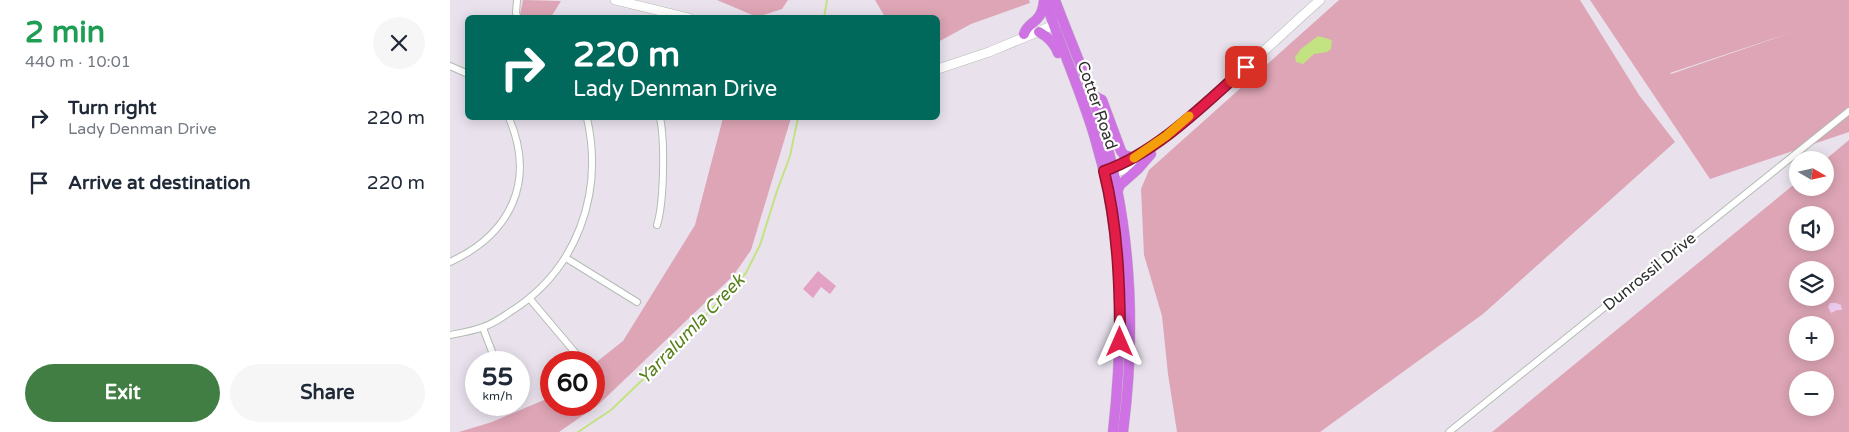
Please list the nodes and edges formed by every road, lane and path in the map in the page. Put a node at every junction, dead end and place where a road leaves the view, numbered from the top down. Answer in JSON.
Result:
{"nodes":[{"id":1,"x":517,"y":0,"type":"edge"},
{"id":2,"x":615,"y":0,"type":"edge"},
{"id":3,"x":1044,"y":0,"type":"edge"},
{"id":4,"x":1056,"y":0,"type":"edge"},
{"id":5,"x":1320,"y":0,"type":"edge"},
{"id":6,"x":517,"y":15,"type":"edge"},
{"id":7,"x":672,"y":15,"type":"edge"},
{"id":8,"x":1058,"y":21,"type":"junction"},
{"id":9,"x":1039,"y":32,"type":"junction"},
{"id":10,"x":1020,"y":37,"type":"junction"},
{"id":11,"x":450,"y":66,"type":"edge"},
{"id":12,"x":940,"y":68,"type":"edge"},
{"id":13,"x":465,"y":73,"type":"edge"},
{"id":14,"x":1092,"y":95,"type":"junction"},
{"id":15,"x":1082,"y":101,"type":"junction"},
{"id":16,"x":1849,"y":111,"type":"edge"},
{"id":17,"x":510,"y":120,"type":"edge"},
{"id":18,"x":587,"y":120,"type":"edge"},
{"id":19,"x":660,"y":120,"type":"edge"},
{"id":20,"x":1166,"y":136,"type":"junction"},
{"id":21,"x":1151,"y":154,"type":"junction"},
{"id":22,"x":1134,"y":158,"type":"junction"},
{"id":23,"x":1109,"y":172,"type":"junction"},
{"id":24,"x":1118,"y":190,"type":"junction"},
{"id":25,"x":657,"y":225,"type":"dead end"},
{"id":26,"x":566,"y":258,"type":"junction"},
{"id":27,"x":450,"y":262,"type":"edge"},
{"id":28,"x":530,"y":299,"type":"junction"},
{"id":29,"x":637,"y":302,"type":"dead end"},
{"id":30,"x":483,"y":328,"type":"junction"},
{"id":31,"x":450,"y":336,"type":"edge"},
{"id":32,"x":492,"y":351,"type":"edge"},
{"id":33,"x":574,"y":351,"type":"edge"},
{"id":34,"x":1113,"y":432,"type":"edge"},
{"id":35,"x":1123,"y":432,"type":"edge"},
{"id":36,"x":1449,"y":432,"type":"edge"}],
"edges":[{"from":1,"to":6,"type":"street"},
{"from":2,"to":7,"type":"street"},
{"from":3,"to":8,"type":"main road","name":"Cotter Road"},
{"from":3,"to":10,"type":"main road"},
{"from":4,"to":8,"type":"main road","name":"Cotter Road"},
{"from":5,"to":20,"type":"street"},
{"from":8,"to":9,"type":"street"},
{"from":8,"to":10,"type":"street"},
{"from":8,"to":14,"type":"main road","name":"Cotter Road"},
{"from":8,"to":15,"type":"main road","name":"Cotter Road"},
{"from":9,"to":10,"type":"street"},
{"from":9,"to":15,"type":"main road"},
{"from":10,"to":12,"type":"street"},
{"from":11,"to":13,"type":"street"},
{"from":14,"to":22,"type":"main road"},
{"from":14,"to":23,"type":"main road","name":"Cotter Road"},
{"from":15,"to":23,"type":"main road","name":"Cotter Road"},
{"from":16,"to":36,"type":"street","name":"Dunrossil Drive"},
{"from":17,"to":27,"type":"street"},
{"from":18,"to":26,"type":"street"},
{"from":19,"to":25,"type":"street"},
{"from":20,"to":21,"type":"street"},
{"from":20,"to":22,"type":"street"},
{"from":21,"to":23,"type":"street"},
{"from":21,"to":24,"type":"main road"},
{"from":22,"to":23,"type":"street"},
{"from":23,"to":24,"type":"main road","name":"Cotter Road"},
{"from":23,"to":34,"type":"main road","name":"Cotter Road"},
{"from":24,"to":35,"type":"main road","name":"Cotter Road"},
{"from":26,"to":28,"type":"street"},
{"from":26,"to":29,"type":"street"},
{"from":28,"to":30,"type":"street"},
{"from":28,"to":33,"type":"street"},
{"from":30,"to":31,"type":"street"},
{"from":30,"to":32,"type":"street"}]}
